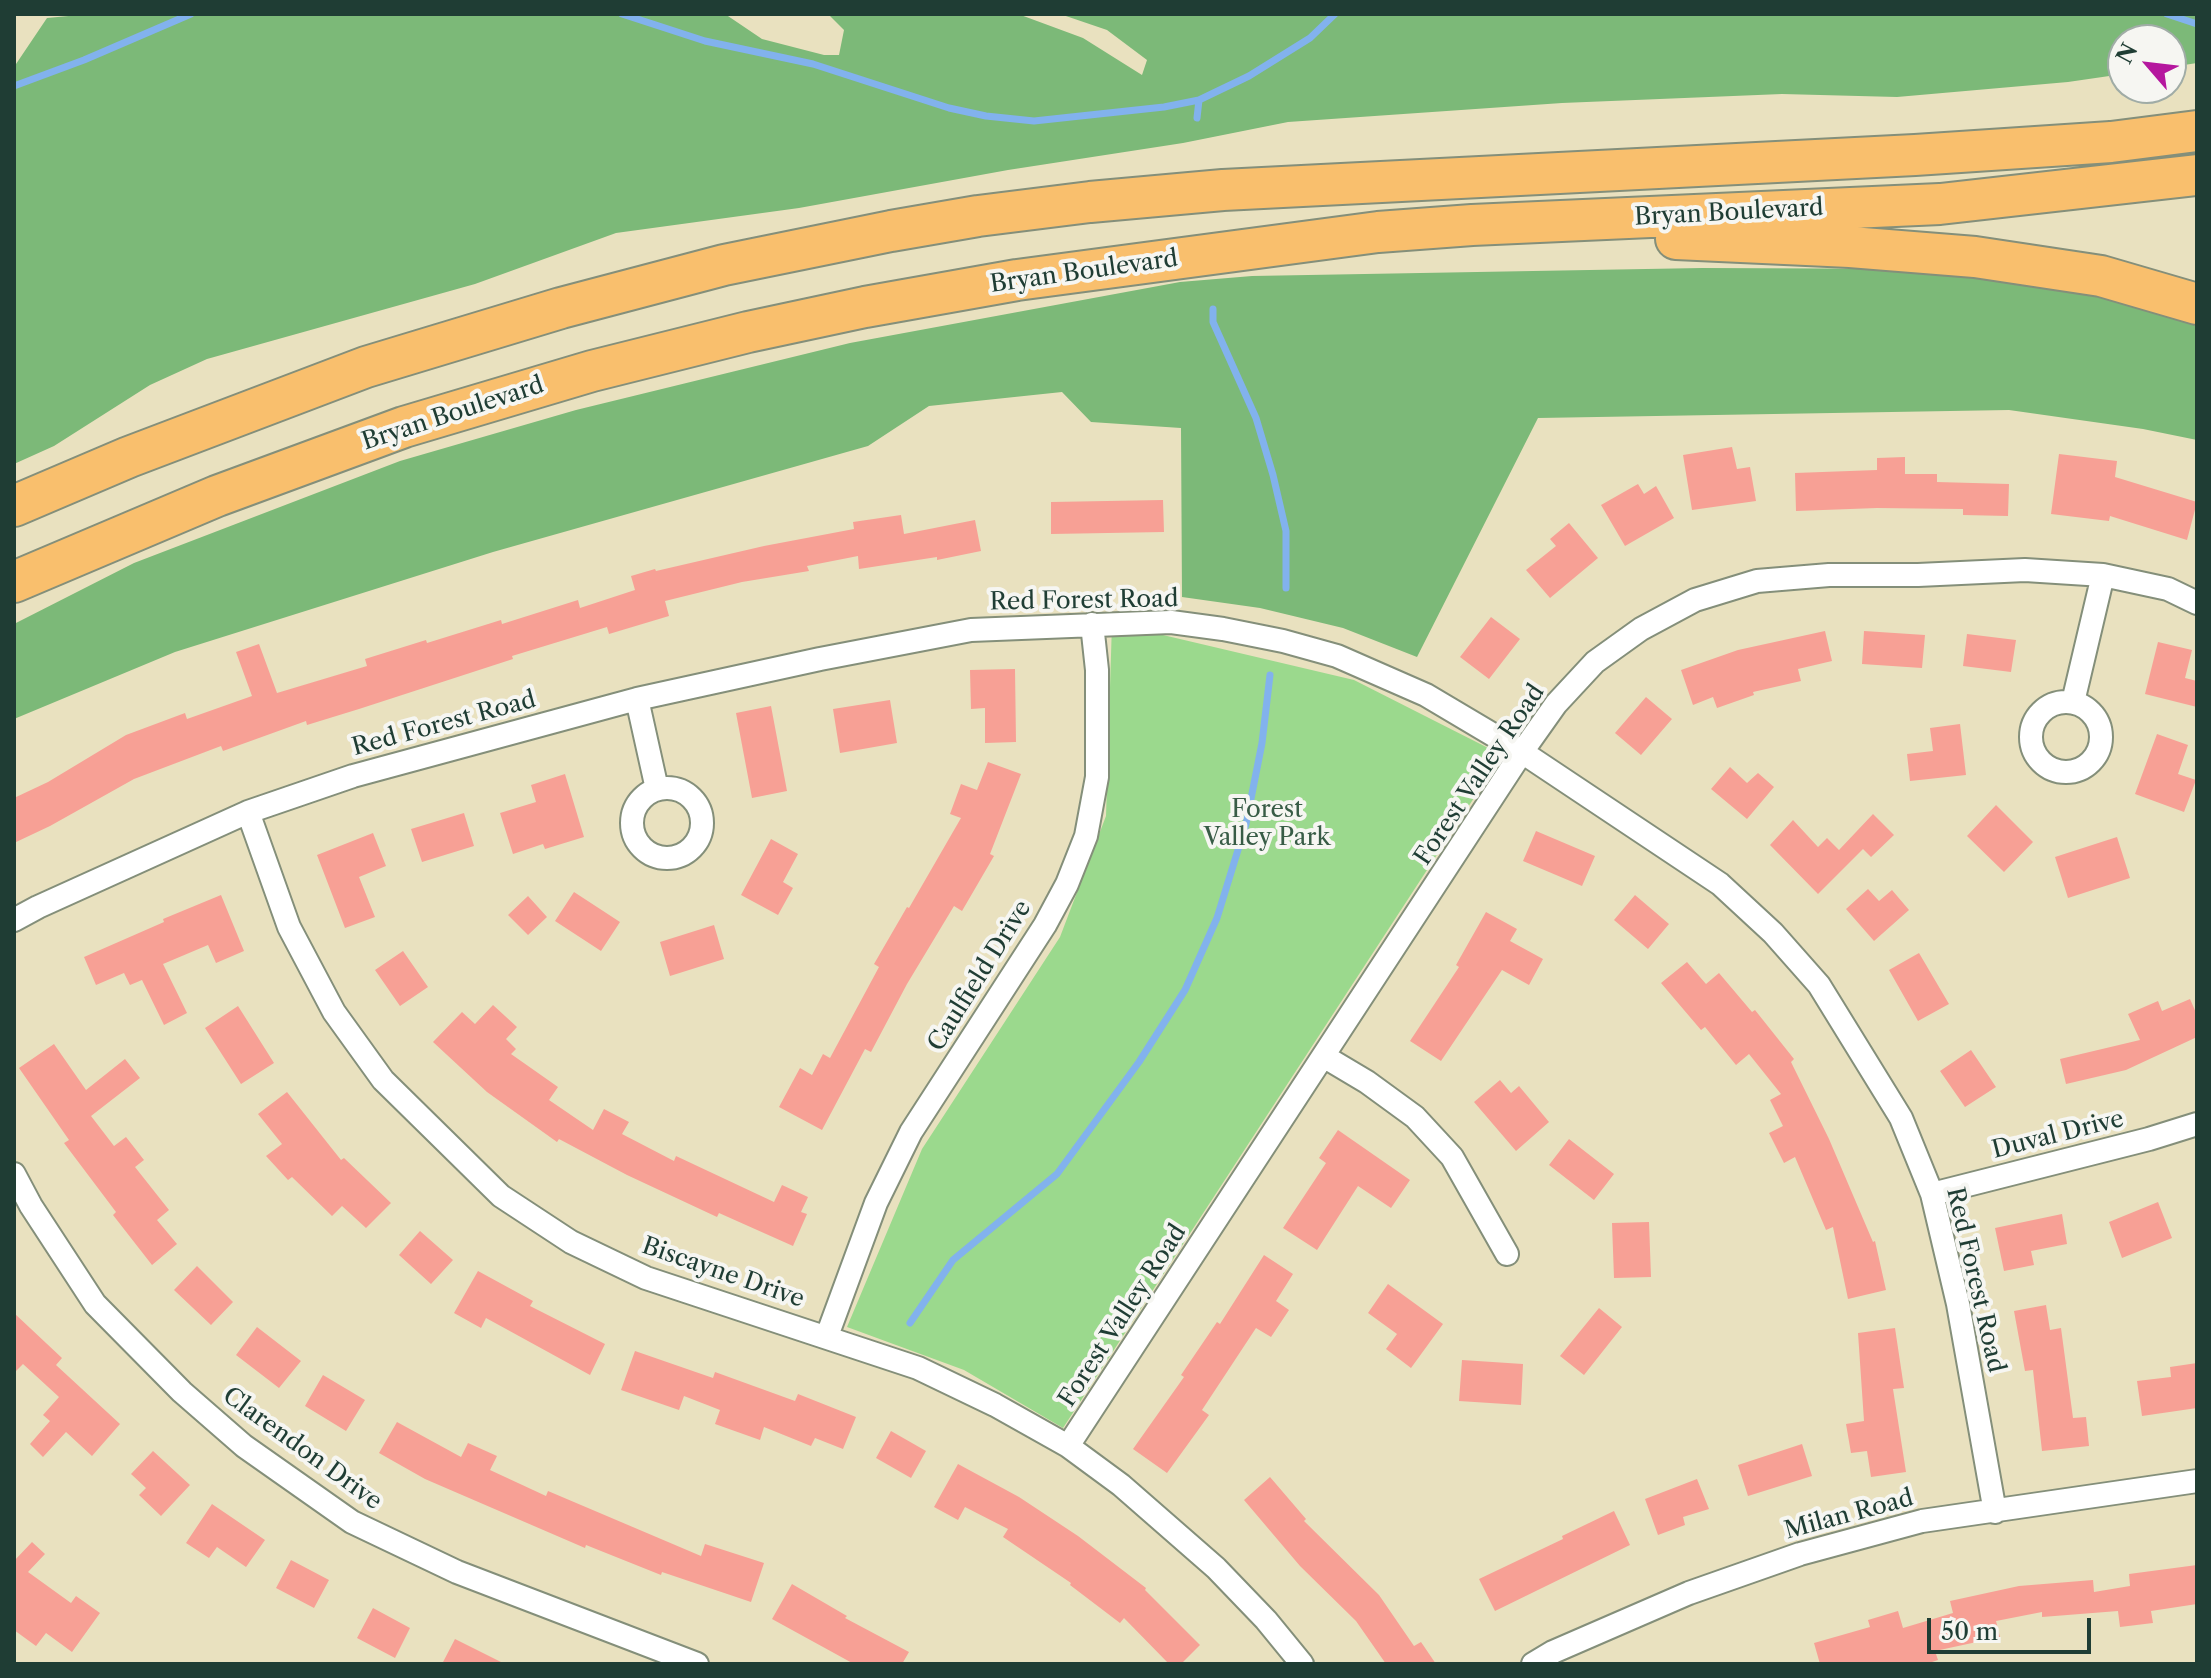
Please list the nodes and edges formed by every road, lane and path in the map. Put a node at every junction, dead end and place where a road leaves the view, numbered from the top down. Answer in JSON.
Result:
{"nodes":[{"id":1,"x":2187,"y":129,"type":"edge"},
{"id":2,"x":2197,"y":175,"type":"edge"},
{"id":3,"x":1378,"y":232,"type":"junction"},
{"id":4,"x":2197,"y":304,"type":"edge"},
{"id":5,"x":14,"y":506,"type":"edge"},
{"id":6,"x":2103,"y":575,"type":"junction"},
{"id":7,"x":14,"y":582,"type":"edge"},
{"id":8,"x":2197,"y":603,"type":"edge"},
{"id":9,"x":1092,"y":624,"type":"junction"},
{"id":10,"x":637,"y":699,"type":"junction"},
{"id":11,"x":2073,"y":702,"type":"dead end"},
{"id":12,"x":1522,"y":752,"type":"junction"},
{"id":13,"x":657,"y":789,"type":"dead end"},
{"id":14,"x":248,"y":812,"type":"junction"},
{"id":15,"x":14,"y":920,"type":"edge"},
{"id":16,"x":1325,"y":1057,"type":"junction"},
{"id":17,"x":2197,"y":1124,"type":"edge"},
{"id":18,"x":14,"y":1174,"type":"edge"},
{"id":19,"x":1932,"y":1194,"type":"junction"},
{"id":20,"x":1507,"y":1254,"type":"dead end"},
{"id":21,"x":827,"y":1336,"type":"junction"},
{"id":22,"x":1068,"y":1446,"type":"junction"},
{"id":23,"x":2197,"y":1481,"type":"edge"},
{"id":24,"x":1995,"y":1512,"type":"junction"},
{"id":25,"x":697,"y":1664,"type":"edge"},
{"id":26,"x":1302,"y":1664,"type":"edge"},
{"id":27,"x":1533,"y":1664,"type":"edge"}],
"edges":[{"from":1,"to":5,"type":"highway","name":"Bryan Boulevard"},
{"from":2,"to":3,"type":"highway","name":"Bryan Boulevard"},
{"from":3,"to":4,"type":"highway"},
{"from":3,"to":7,"type":"highway","name":"Bryan Boulevard"},
{"from":6,"to":8,"type":"street","name":"Forest Valley Road"},
{"from":6,"to":11,"type":"street"},
{"from":6,"to":12,"type":"street","name":"Forest Valley Road"},
{"from":9,"to":10,"type":"street","name":"Red Forest Road"},
{"from":9,"to":12,"type":"street","name":"Red Forest Road"},
{"from":9,"to":21,"type":"street","name":"Caulfield Drive"},
{"from":10,"to":13,"type":"street"},
{"from":10,"to":14,"type":"street","name":"Red Forest Road"},
{"from":12,"to":16,"type":"street","name":"Forest Valley Road"},
{"from":12,"to":19,"type":"street","name":"Red Forest Road"},
{"from":14,"to":15,"type":"street","name":"Red Forest Road"},
{"from":14,"to":21,"type":"street","name":"Biscayne Drive"},
{"from":16,"to":20,"type":"street"},
{"from":16,"to":22,"type":"street","name":"Forest Valley Road"},
{"from":17,"to":19,"type":"street","name":"Duval Drive"},
{"from":18,"to":25,"type":"street","name":"Clarendon Drive"},
{"from":19,"to":24,"type":"street","name":"Red Forest Road"},
{"from":21,"to":22,"type":"street","name":"Biscayne Drive"},
{"from":22,"to":26,"type":"street","name":"Biscayne Drive"},
{"from":23,"to":24,"type":"street","name":"Milan Road"},
{"from":24,"to":27,"type":"street","name":"Milan Road"}]}
